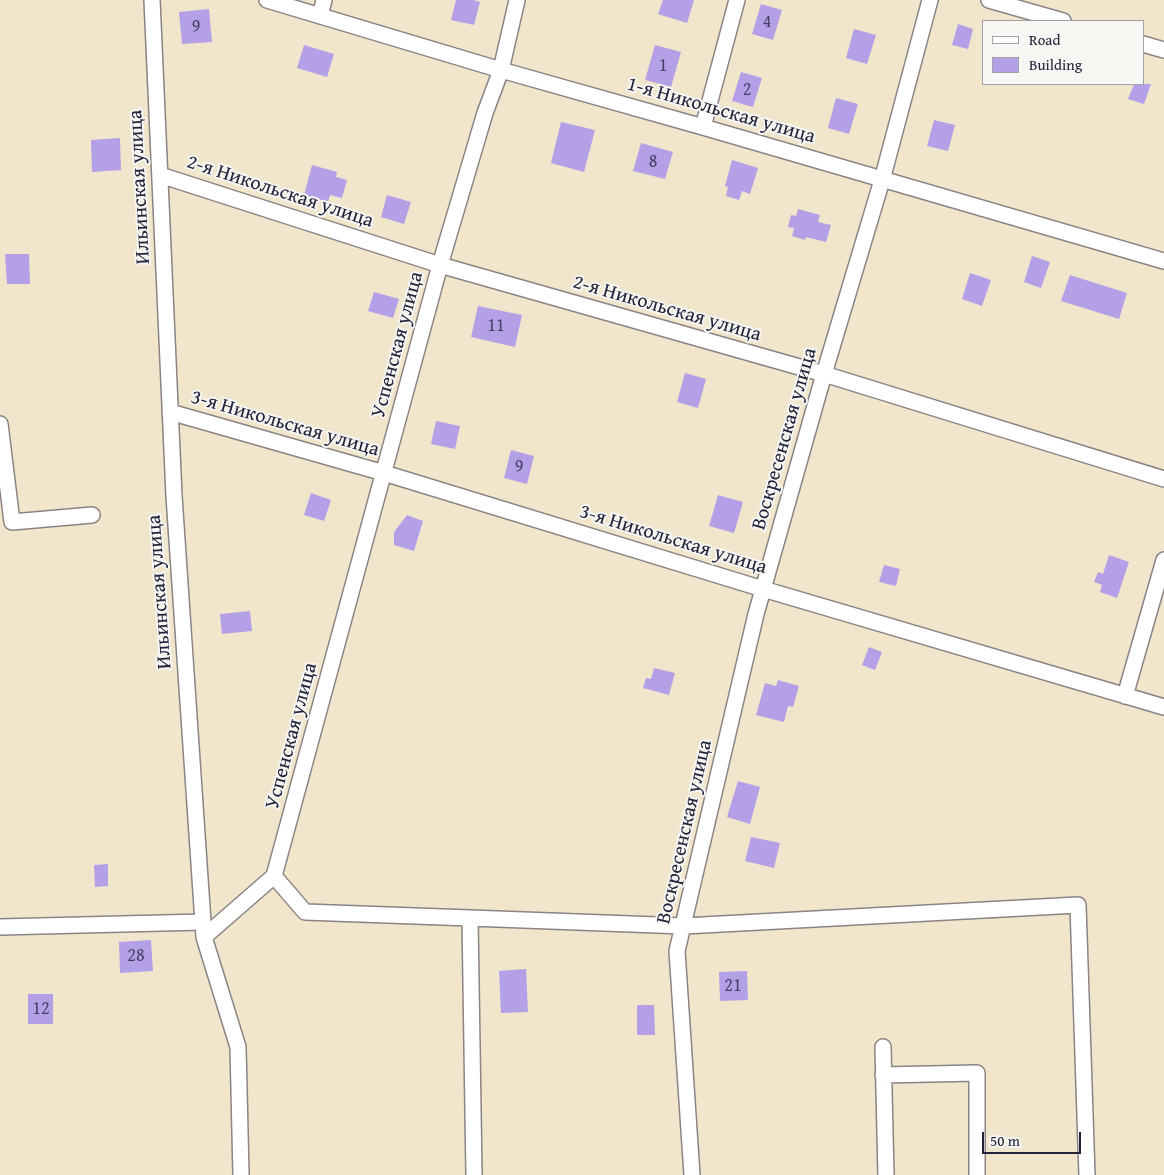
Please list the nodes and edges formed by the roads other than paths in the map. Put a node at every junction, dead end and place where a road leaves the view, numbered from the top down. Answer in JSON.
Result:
{"nodes":[{"id":1,"x":152,"y":0,"type":"edge"},
{"id":2,"x":267,"y":0,"type":"edge"},
{"id":3,"x":324,"y":0,"type":"edge"},
{"id":4,"x":517,"y":0,"type":"edge"},
{"id":5,"x":737,"y":0,"type":"edge"},
{"id":6,"x":930,"y":0,"type":"edge"},
{"id":7,"x":989,"y":0,"type":"edge"},
{"id":8,"x":320,"y":16,"type":"junction"},
{"id":9,"x":1059,"y":20,"type":"edge"},
{"id":10,"x":1144,"y":44,"type":"edge"},
{"id":11,"x":1164,"y":50,"type":"edge"},
{"id":12,"x":501,"y":70,"type":"junction"},
{"id":13,"x":703,"y":127,"type":"junction"},
{"id":14,"x":160,"y":174,"type":"junction"},
{"id":15,"x":882,"y":180,"type":"junction"},
{"id":16,"x":1164,"y":261,"type":"edge"},
{"id":17,"x":440,"y":265,"type":"junction"},
{"id":18,"x":824,"y":374,"type":"junction"},
{"id":19,"x":170,"y":412,"type":"junction"},
{"id":20,"x":0,"y":424,"type":"edge"},
{"id":21,"x":384,"y":473,"type":"junction"},
{"id":22,"x":1164,"y":479,"type":"edge"},
{"id":23,"x":92,"y":515,"type":"dead end"},
{"id":24,"x":1164,"y":560,"type":"edge"},
{"id":25,"x":763,"y":589,"type":"junction"},
{"id":26,"x":1125,"y":696,"type":"junction"},
{"id":27,"x":1164,"y":707,"type":"edge"},
{"id":28,"x":274,"y":876,"type":"junction"},
{"id":29,"x":470,"y":918,"type":"junction"},
{"id":30,"x":684,"y":926,"type":"junction"},
{"id":31,"x":0,"y":927,"type":"edge"},
{"id":32,"x":203,"y":930,"type":"junction"},
{"id":33,"x":882,"y":1047,"type":"dead end"},
{"id":34,"x":883,"y":1075,"type":"junction"},
{"id":35,"x":241,"y":1175,"type":"edge"},
{"id":36,"x":474,"y":1175,"type":"edge"},
{"id":37,"x":692,"y":1175,"type":"edge"},
{"id":38,"x":886,"y":1175,"type":"edge"},
{"id":39,"x":977,"y":1175,"type":"edge"},
{"id":40,"x":1087,"y":1175,"type":"edge"}],
"edges":[{"from":1,"to":14,"type":"street","name":"Ильинская улица"},
{"from":2,"to":8,"type":"street","name":"1-я Никольская улица"},
{"from":3,"to":8,"type":"street"},
{"from":4,"to":12,"type":"street","name":"Успенская улица"},
{"from":5,"to":13,"type":"street"},
{"from":6,"to":15,"type":"street","name":"Воскресенская улица"},
{"from":7,"to":9,"type":"street"},
{"from":8,"to":12,"type":"street","name":"1-я Никольская улица"},
{"from":10,"to":11,"type":"street"},
{"from":12,"to":13,"type":"street","name":"1-я Никольская улица"},
{"from":12,"to":17,"type":"street","name":"Успенская улица"},
{"from":13,"to":15,"type":"street","name":"1-я Никольская улица"},
{"from":14,"to":17,"type":"street","name":"2-я Никольская улица"},
{"from":14,"to":19,"type":"street","name":"Ильинская улица"},
{"from":15,"to":16,"type":"street","name":"1-я Никольская улица"},
{"from":15,"to":18,"type":"street","name":"Воскресенская улица"},
{"from":17,"to":18,"type":"street","name":"2-я Никольская улица"},
{"from":17,"to":21,"type":"street","name":"Успенская улица"},
{"from":18,"to":22,"type":"street","name":"2-я Никольская улица"},
{"from":18,"to":25,"type":"street","name":"Воскресенская улица"},
{"from":19,"to":21,"type":"street","name":"3-я Никольская улица"},
{"from":19,"to":32,"type":"street","name":"Ильинская улица"},
{"from":20,"to":23,"type":"street"},
{"from":21,"to":25,"type":"street","name":"3-я Никольская улица"},
{"from":21,"to":28,"type":"street","name":"Успенская улица"},
{"from":24,"to":26,"type":"street"},
{"from":25,"to":26,"type":"street","name":"3-я Никольская улица"},
{"from":25,"to":30,"type":"street","name":"Воскресенская улица"},
{"from":26,"to":27,"type":"street","name":"3-я Никольская улица"},
{"from":28,"to":29,"type":"street"},
{"from":28,"to":32,"type":"street"},
{"from":29,"to":30,"type":"street"},
{"from":29,"to":36,"type":"street"},
{"from":30,"to":37,"type":"street","name":"Воскресенская улица"},
{"from":30,"to":40,"type":"street"},
{"from":31,"to":32,"type":"street"},
{"from":32,"to":35,"type":"street","name":"Ильинская улица"},
{"from":33,"to":34,"type":"street"},
{"from":34,"to":38,"type":"street"},
{"from":34,"to":39,"type":"street"}]}
